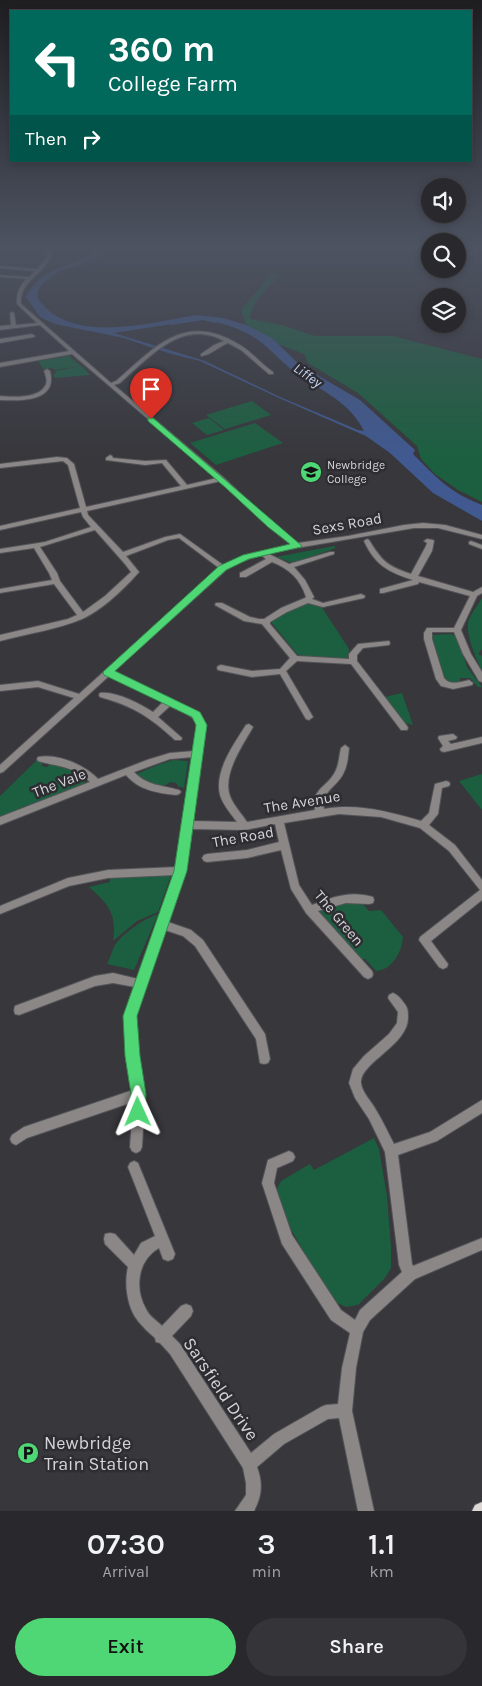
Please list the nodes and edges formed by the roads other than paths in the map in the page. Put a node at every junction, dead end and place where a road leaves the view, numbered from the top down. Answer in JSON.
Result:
{"nodes":[{"id":1,"x":13,"y":317,"type":"edge"},
{"id":2,"x":32,"y":317,"type":"edge"},
{"id":3,"x":40,"y":324,"type":"junction"},
{"id":4,"x":14,"y":326,"type":"junction"},
{"id":5,"x":0,"y":328,"type":"edge"},
{"id":6,"x":32,"y":336,"type":"dead end"},
{"id":7,"x":0,"y":341,"type":"edge"},
{"id":8,"x":228,"y":341,"type":"junction"},
{"id":9,"x":72,"y":352,"type":"junction"},
{"id":10,"x":203,"y":355,"type":"dead end"},
{"id":11,"x":0,"y":365,"type":"edge"},
{"id":12,"x":47,"y":371,"type":"dead end"},
{"id":13,"x":271,"y":373,"type":"dead end"},
{"id":14,"x":110,"y":385,"type":"junction"},
{"id":15,"x":0,"y":398,"type":"edge"},
{"id":16,"x":110,"y":457,"type":"dead end"},
{"id":17,"x":0,"y":466,"type":"edge"},
{"id":18,"x":222,"y":479,"type":"junction"},
{"id":19,"x":185,"y":488,"type":"junction"},
{"id":20,"x":82,"y":510,"type":"junction"},
{"id":21,"x":0,"y":528,"type":"edge"},
{"id":22,"x":96,"y":528,"type":"junction"},
{"id":23,"x":427,"y":540,"type":"dead end"},
{"id":24,"x":366,"y":541,"type":"dead end"},
{"id":25,"x":478,"y":543,"type":"edge"},
{"id":26,"x":36,"y":546,"type":"junction"},
{"id":27,"x":298,"y":546,"type":"junction"},
{"id":28,"x":0,"y":552,"type":"edge"},
{"id":29,"x":332,"y":552,"type":"dead end"},
{"id":30,"x":263,"y":553,"type":"junction"},
{"id":31,"x":121,"y":555,"type":"junction"},
{"id":32,"x":270,"y":560,"type":"junction"},
{"id":33,"x":288,"y":566,"type":"junction"},
{"id":34,"x":223,"y":568,"type":"junction"},
{"id":35,"x":243,"y":575,"type":"dead end"},
{"id":36,"x":415,"y":577,"type":"junction"},
{"id":37,"x":56,"y":582,"type":"junction"},
{"id":38,"x":482,"y":589,"type":"edge"},
{"id":39,"x":0,"y":591,"type":"edge"},
{"id":40,"x":383,"y":591,"type":"dead end"},
{"id":41,"x":474,"y":595,"type":"junction"},
{"id":42,"x":361,"y":596,"type":"dead end"},
{"id":43,"x":308,"y":600,"type":"junction"},
{"id":44,"x":219,"y":604,"type":"dead end"},
{"id":45,"x":82,"y":616,"type":"junction"},
{"id":46,"x":462,"y":618,"type":"joint"},
{"id":47,"x":266,"y":621,"type":"junction"},
{"id":48,"x":457,"y":630,"type":"junction"},
{"id":49,"x":0,"y":638,"type":"edge"},
{"id":50,"x":386,"y":643,"type":"dead end"},
{"id":51,"x":295,"y":658,"type":"junction"},
{"id":52,"x":353,"y":661,"type":"junction"},
{"id":53,"x":221,"y":668,"type":"dead end"},
{"id":54,"x":282,"y":671,"type":"junction"},
{"id":55,"x":108,"y":672,"type":"junction"},
{"id":56,"x":482,"y":679,"type":"edge"},
{"id":57,"x":469,"y":683,"type":"dead end"},
{"id":58,"x":0,"y":688,"type":"edge"},
{"id":59,"x":102,"y":695,"type":"dead end"},
{"id":60,"x":80,"y":697,"type":"junction"},
{"id":61,"x":169,"y":702,"type":"junction"},
{"id":62,"x":154,"y":716,"type":"junction"},
{"id":63,"x":309,"y":717,"type":"dead end"},
{"id":64,"x":248,"y":727,"type":"dead end"},
{"id":65,"x":404,"y":728,"type":"dead end"},
{"id":66,"x":453,"y":737,"type":"dead end"},
{"id":67,"x":178,"y":738,"type":"dead end"},
{"id":68,"x":482,"y":740,"type":"edge"},
{"id":69,"x":345,"y":748,"type":"dead end"},
{"id":70,"x":198,"y":754,"type":"junction"},
{"id":71,"x":41,"y":759,"type":"dead end"},
{"id":72,"x":0,"y":770,"type":"edge"},
{"id":73,"x":128,"y":771,"type":"junction"},
{"id":74,"x":97,"y":783,"type":"junction"},
{"id":75,"x":446,"y":784,"type":"dead end"},
{"id":76,"x":176,"y":792,"type":"dead end"},
{"id":77,"x":320,"y":812,"type":"junction"},
{"id":78,"x":0,"y":821,"type":"edge"},
{"id":79,"x":279,"y":821,"type":"junction"},
{"id":80,"x":187,"y":824,"type":"junction"},
{"id":81,"x":423,"y":825,"type":"junction"},
{"id":82,"x":245,"y":826,"type":"junction"},
{"id":83,"x":284,"y":845,"type":"junction"},
{"id":84,"x":208,"y":858,"type":"dead end"},
{"id":85,"x":181,"y":871,"type":"junction"},
{"id":86,"x":482,"y":887,"type":"edge"},
{"id":87,"x":482,"y":894,"type":"edge"},
{"id":88,"x":369,"y":900,"type":"dead end"},
{"id":89,"x":0,"y":910,"type":"edge"},
{"id":90,"x":310,"y":910,"type":"junction"},
{"id":91,"x":162,"y":924,"type":"junction"},
{"id":92,"x":443,"y":964,"type":"dead end"},
{"id":93,"x":368,"y":974,"type":"dead end"},
{"id":94,"x":141,"y":984,"type":"junction"},
{"id":95,"x":393,"y":998,"type":"dead end"},
{"id":96,"x":19,"y":1010,"type":"dead end"},
{"id":97,"x":264,"y":1058,"type":"dead end"},
{"id":98,"x":138,"y":1094,"type":"junction"},
{"id":99,"x":482,"y":1106,"type":"edge"},
{"id":100,"x":16,"y":1139,"type":"dead end"},
{"id":101,"x":136,"y":1147,"type":"dead end"},
{"id":102,"x":391,"y":1151,"type":"junction"},
{"id":103,"x":289,"y":1157,"type":"dead end"},
{"id":104,"x":134,"y":1167,"type":"dead end"},
{"id":105,"x":110,"y":1239,"type":"dead end"},
{"id":106,"x":162,"y":1239,"type":"junction"},
{"id":107,"x":482,"y":1244,"type":"edge"},
{"id":108,"x":168,"y":1254,"type":"dead end"},
{"id":109,"x":135,"y":1265,"type":"junction"},
{"id":110,"x":410,"y":1274,"type":"junction"},
{"id":111,"x":186,"y":1311,"type":"dead end"},
{"id":112,"x":357,"y":1330,"type":"junction"},
{"id":113,"x":161,"y":1337,"type":"junction"},
{"id":114,"x":345,"y":1411,"type":"junction"},
{"id":115,"x":249,"y":1464,"type":"junction"},
{"id":116,"x":243,"y":1511,"type":"edge"},
{"id":117,"x":366,"y":1511,"type":"edge"}],
"edges":[{"from":1,"to":4,"type":"street"},
{"from":2,"to":3,"type":"street"},
{"from":3,"to":4,"type":"street"},
{"from":3,"to":9,"type":"street"},
{"from":4,"to":5,"type":"street"},
{"from":6,"to":7,"type":"street"},
{"from":8,"to":10,"type":"street"},
{"from":8,"to":13,"type":"street"},
{"from":8,"to":14,"type":"street"},
{"from":9,"to":11,"type":"street"},
{"from":9,"to":14,"type":"street"},
{"from":12,"to":15,"type":"street"},
{"from":14,"to":18,"type":"street"},
{"from":16,"to":19,"type":"street"},
{"from":17,"to":20,"type":"street"},
{"from":18,"to":19,"type":"street"},
{"from":18,"to":27,"type":"street"},
{"from":19,"to":20,"type":"street"},
{"from":20,"to":21,"type":"street"},
{"from":20,"to":22,"type":"street"},
{"from":22,"to":26,"type":"street"},
{"from":22,"to":31,"type":"street"},
{"from":23,"to":36,"type":"street"},
{"from":24,"to":36,"type":"street"},
{"from":25,"to":27,"type":"street","name":"Sexs Road"},
{"from":26,"to":28,"type":"street"},
{"from":26,"to":37,"type":"street"},
{"from":27,"to":30,"type":"street","name":"Sexs Road"},
{"from":29,"to":33,"type":"street"},
{"from":30,"to":32,"type":"street"},
{"from":30,"to":34,"type":"street","name":"Sexs Road"},
{"from":31,"to":34,"type":"street"},
{"from":31,"to":45,"type":"street"},
{"from":32,"to":33,"type":"street"},
{"from":32,"to":35,"type":"street"},
{"from":33,"to":43,"type":"street"},
{"from":34,"to":55,"type":"street","name":"Sexs Road"},
{"from":36,"to":40,"type":"street"},
{"from":36,"to":41,"type":"street"},
{"from":37,"to":39,"type":"street"},
{"from":37,"to":45,"type":"street"},
{"from":38,"to":41,"type":"street"},
{"from":41,"to":46,"type":"street"},
{"from":42,"to":43,"type":"street"},
{"from":43,"to":47,"type":"street"},
{"from":44,"to":47,"type":"street"},
{"from":45,"to":49,"type":"street"},
{"from":46,"to":48,"type":"street"},
{"from":47,"to":51,"type":"street"},
{"from":48,"to":56,"type":"street"},
{"from":48,"to":57,"type":"street"},
{"from":50,"to":52,"type":"street"},
{"from":51,"to":52,"type":"street"},
{"from":51,"to":54,"type":"street"},
{"from":52,"to":65,"type":"street"},
{"from":53,"to":54,"type":"street"},
{"from":54,"to":63,"type":"street"},
{"from":55,"to":60,"type":"street","name":"Sexs Road"},
{"from":55,"to":61,"type":"street"},
{"from":58,"to":60,"type":"street"},
{"from":59,"to":62,"type":"street"},
{"from":60,"to":72,"type":"street","name":"Sexs Road"},
{"from":61,"to":62,"type":"street"},
{"from":61,"to":70,"type":"street"},
{"from":62,"to":67,"type":"street"},
{"from":64,"to":82,"type":"street"},
{"from":66,"to":68,"type":"street"},
{"from":69,"to":77,"type":"street"},
{"from":70,"to":73,"type":"street","name":"The Vale"},
{"from":70,"to":80,"type":"street"},
{"from":71,"to":74,"type":"street"},
{"from":73,"to":74,"type":"street","name":"The Vale"},
{"from":73,"to":76,"type":"street"},
{"from":74,"to":78,"type":"street","name":"The Vale"},
{"from":75,"to":81,"type":"street"},
{"from":77,"to":79,"type":"street","name":"The Avenue"},
{"from":77,"to":81,"type":"street","name":"The Avenue"},
{"from":79,"to":82,"type":"street","name":"The Avenue"},
{"from":79,"to":83,"type":"street","name":"The Green"},
{"from":80,"to":82,"type":"street","name":"The Avenue"},
{"from":80,"to":85,"type":"street"},
{"from":81,"to":86,"type":"street","name":"The Avenue"},
{"from":83,"to":84,"type":"street","name":"The Road"},
{"from":83,"to":90,"type":"street","name":"The Green"},
{"from":85,"to":89,"type":"street"},
{"from":85,"to":91,"type":"street"},
{"from":87,"to":92,"type":"street"},
{"from":88,"to":90,"type":"street"},
{"from":90,"to":93,"type":"street","name":"The Green"},
{"from":91,"to":94,"type":"street"},
{"from":91,"to":97,"type":"street"},
{"from":94,"to":96,"type":"street"},
{"from":94,"to":98,"type":"street"},
{"from":95,"to":102,"type":"street"},
{"from":98,"to":100,"type":"street"},
{"from":98,"to":101,"type":"street"},
{"from":99,"to":102,"type":"street"},
{"from":102,"to":110,"type":"street"},
{"from":103,"to":112,"type":"street"},
{"from":104,"to":106,"type":"street"},
{"from":105,"to":109,"type":"street"},
{"from":106,"to":108,"type":"street"},
{"from":106,"to":109,"type":"street"},
{"from":107,"to":110,"type":"street"},
{"from":109,"to":113,"type":"street","name":"Sarsfield Drive"},
{"from":110,"to":112,"type":"street"},
{"from":111,"to":113,"type":"street","name":"Sarsfield Drive"},
{"from":112,"to":114,"type":"street"},
{"from":113,"to":115,"type":"street","name":"Sarsfield Drive"},
{"from":114,"to":115,"type":"street","name":"Sarsfield Drive"},
{"from":114,"to":117,"type":"street"},
{"from":115,"to":116,"type":"street","name":"Sarsfield Drive"}]}
